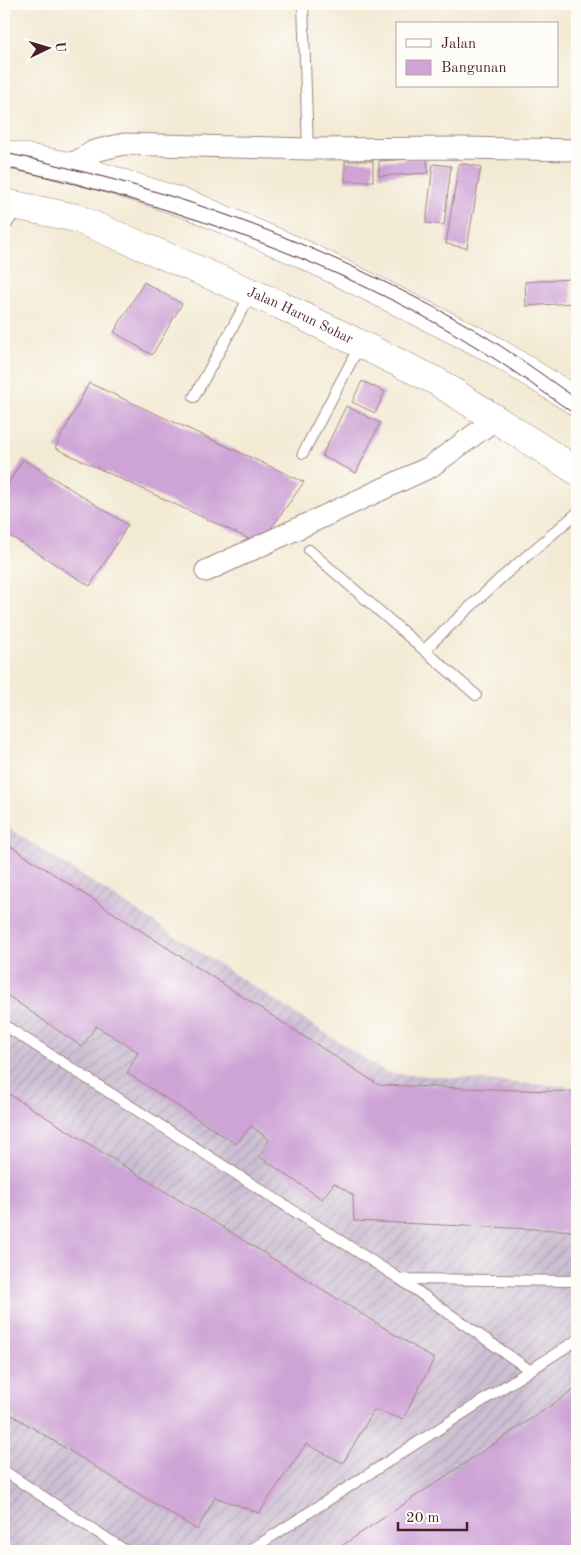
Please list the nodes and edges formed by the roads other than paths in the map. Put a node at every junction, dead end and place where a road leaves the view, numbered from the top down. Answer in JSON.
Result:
{"nodes":[{"id":1,"x":303,"y":4,"type":"edge"},
{"id":2,"x":308,"y":150,"type":"junction"},
{"id":3,"x":577,"y":150,"type":"edge"},
{"id":4,"x":4,"y":154,"type":"edge"},
{"id":5,"x":69,"y":166,"type":"junction"},
{"id":6,"x":12,"y":204,"type":"edge"},
{"id":7,"x":4,"y":228,"type":"edge"},
{"id":8,"x":251,"y":293,"type":"junction"},
{"id":9,"x":361,"y":344,"type":"junction"},
{"id":10,"x":194,"y":397,"type":"dead end"},
{"id":11,"x":577,"y":402,"type":"edge"},
{"id":12,"x":496,"y":418,"type":"junction"},
{"id":13,"x":303,"y":453,"type":"dead end"},
{"id":14,"x":577,"y":471,"type":"edge"},
{"id":15,"x":577,"y":513,"type":"edge"},
{"id":16,"x":309,"y":550,"type":"dead end"},
{"id":17,"x":206,"y":571,"type":"dead end"},
{"id":18,"x":424,"y":650,"type":"junction"},
{"id":19,"x":476,"y":695,"type":"dead end"},
{"id":20,"x":4,"y":1025,"type":"edge"},
{"id":21,"x":400,"y":1279,"type":"junction"},
{"id":22,"x":577,"y":1281,"type":"edge"},
{"id":23,"x":577,"y":1340,"type":"edge"},
{"id":24,"x":528,"y":1369,"type":"junction"},
{"id":25,"x":4,"y":1471,"type":"edge"},
{"id":26,"x":126,"y":1551,"type":"edge"},
{"id":27,"x":248,"y":1551,"type":"edge"}],
"edges":[{"from":1,"to":2,"type":"lane"},
{"from":2,"to":3,"type":"street"},
{"from":2,"to":5,"type":"street"},
{"from":4,"to":5,"type":"highway"},
{"from":5,"to":11,"type":"highway"},
{"from":6,"to":7,"type":"lane"},
{"from":6,"to":8,"type":"highway","name":"Jalan Harun Sohar"},
{"from":8,"to":9,"type":"highway","name":"Jalan Harun Sohar"},
{"from":8,"to":10,"type":"lane"},
{"from":9,"to":12,"type":"highway","name":"Jalan Harun Sohar"},
{"from":9,"to":13,"type":"lane"},
{"from":12,"to":14,"type":"highway","name":"Jalan Harun Sohar"},
{"from":12,"to":17,"type":"street"},
{"from":15,"to":18,"type":"lane"},
{"from":16,"to":18,"type":"lane"},
{"from":18,"to":19,"type":"lane"},
{"from":20,"to":21,"type":"lane"},
{"from":21,"to":22,"type":"lane"},
{"from":21,"to":24,"type":"lane"},
{"from":23,"to":24,"type":"lane"},
{"from":24,"to":27,"type":"lane"},
{"from":25,"to":26,"type":"lane"}]}
